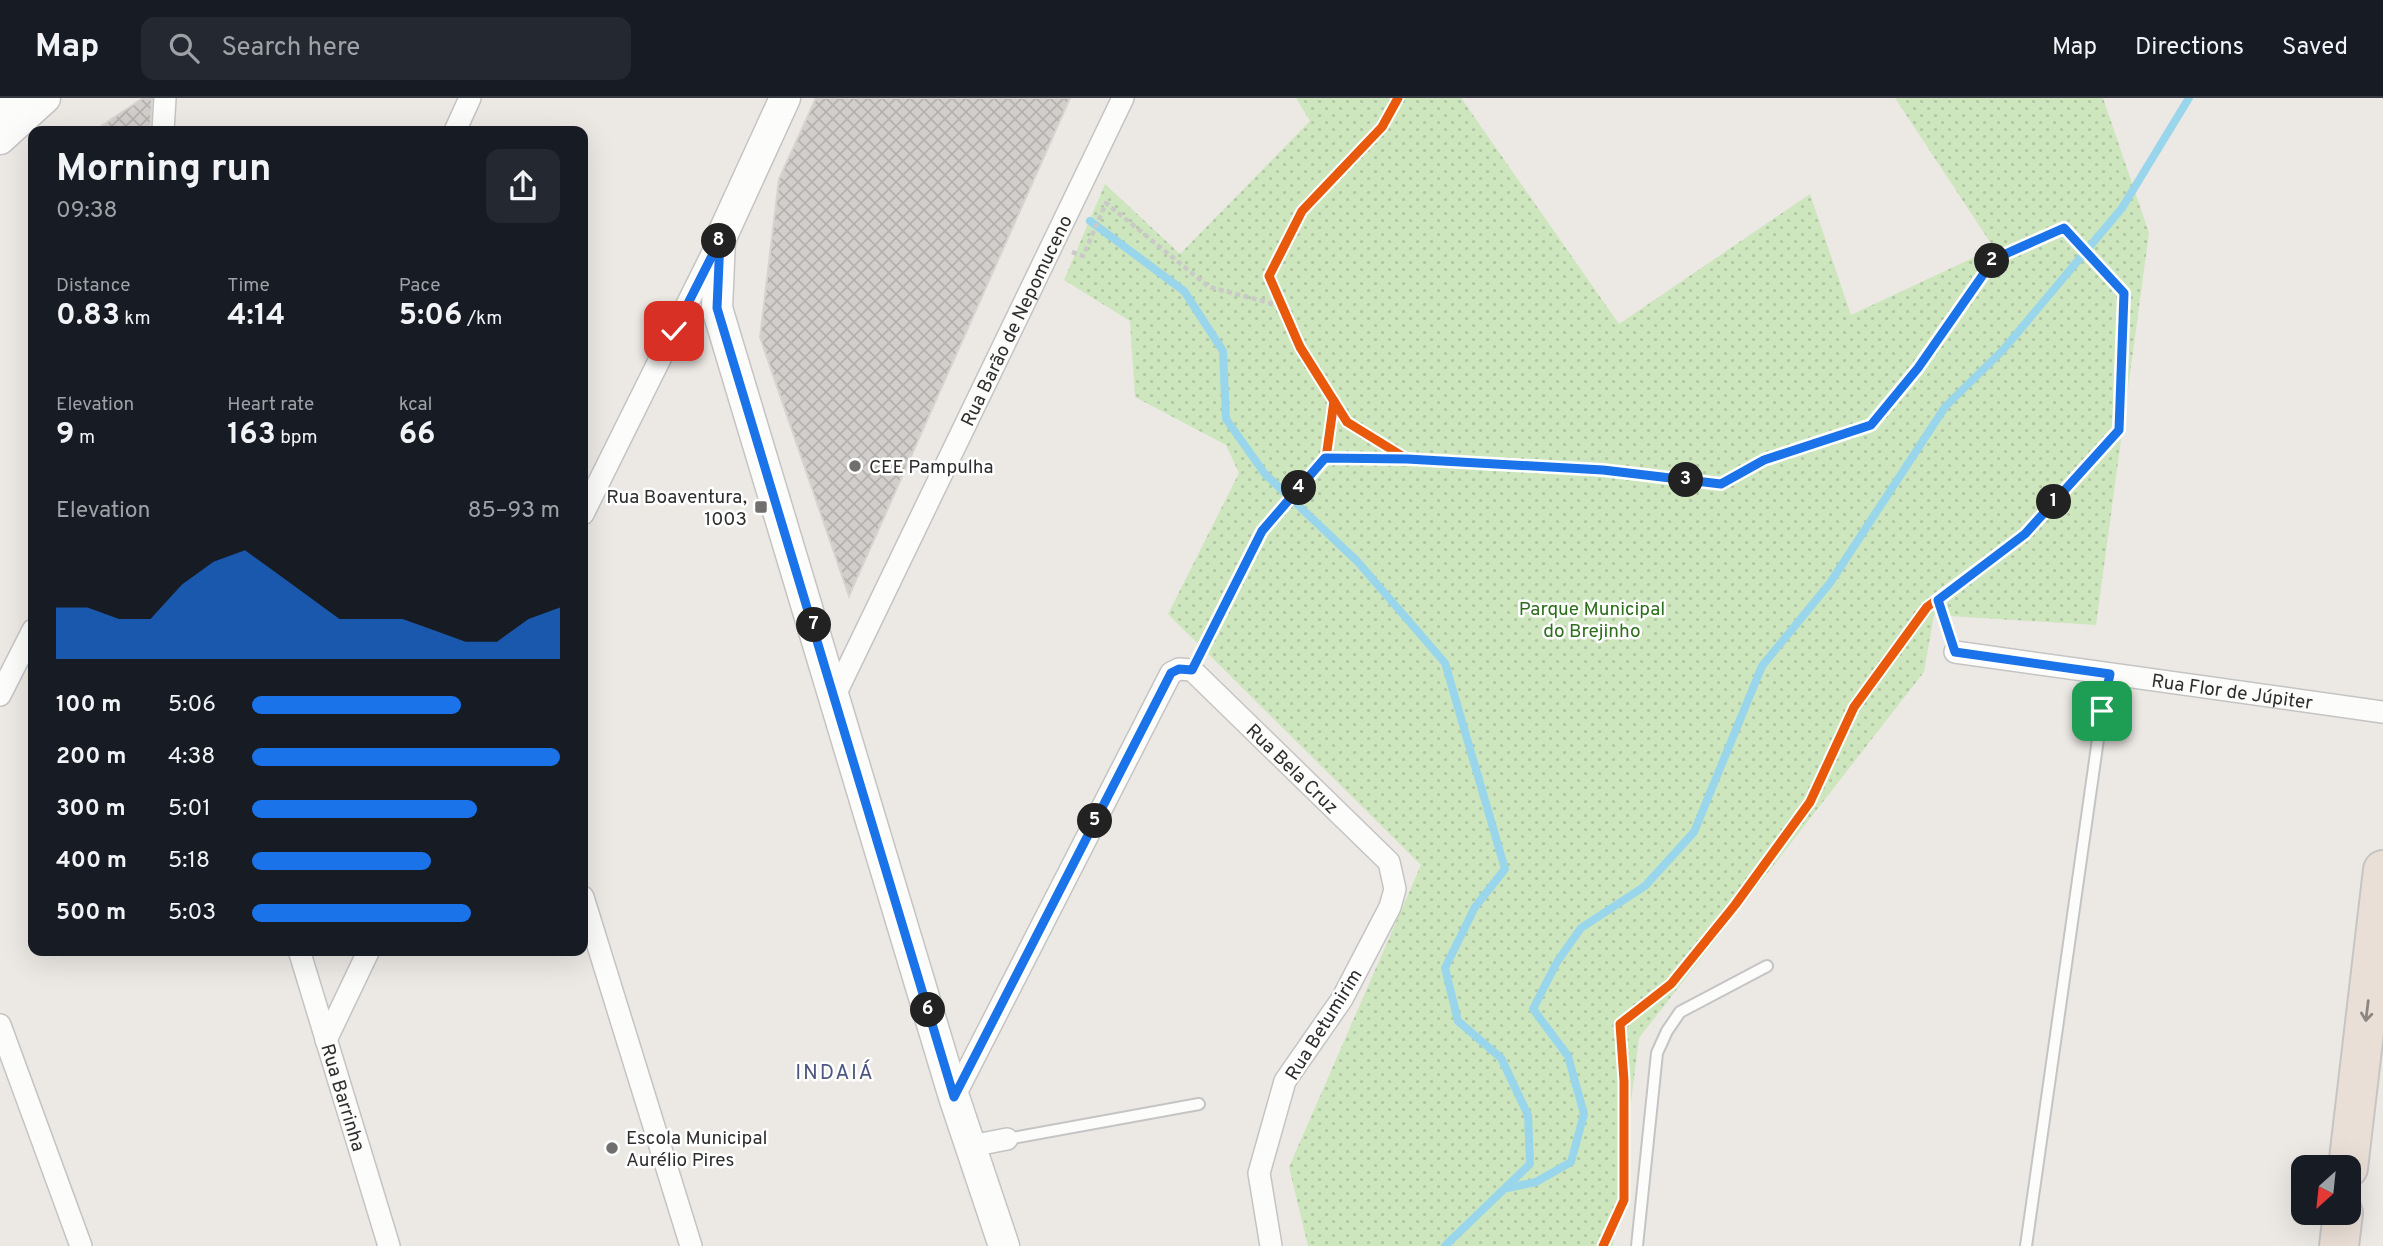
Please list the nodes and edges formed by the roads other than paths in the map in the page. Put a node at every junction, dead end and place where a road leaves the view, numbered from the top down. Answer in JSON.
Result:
{"nodes":[{"id":1,"x":13,"y":98,"type":"edge"},
{"id":2,"x":45,"y":98,"type":"edge"},
{"id":3,"x":165,"y":98,"type":"edge"},
{"id":4,"x":471,"y":98,"type":"edge"},
{"id":5,"x":785,"y":98,"type":"edge"},
{"id":6,"x":1123,"y":98,"type":"edge"},
{"id":7,"x":163,"y":126,"type":"edge"},
{"id":8,"x":457,"y":126,"type":"edge"},
{"id":9,"x":2,"y":128,"type":"edge"},
{"id":10,"x":720,"y":240,"type":"junction"},
{"id":11,"x":588,"y":504,"type":"edge"},
{"id":12,"x":28,"y":640,"type":"edge"},
{"id":13,"x":1955,"y":652,"type":"road end"},
{"id":14,"x":2110,"y":674,"type":"junction"},
{"id":15,"x":0,"y":695,"type":"edge"},
{"id":16,"x":835,"y":695,"type":"junction"},
{"id":17,"x":2383,"y":712,"type":"edge"},
{"id":18,"x":2383,"y":870,"type":"edge"},
{"id":19,"x":1395,"y":889,"type":"joint"},
{"id":20,"x":588,"y":913,"type":"edge"},
{"id":21,"x":301,"y":956,"type":"edge"},
{"id":22,"x":366,"y":956,"type":"edge"},
{"id":23,"x":1767,"y":966,"type":"dead end"},
{"id":24,"x":0,"y":1025,"type":"edge"},
{"id":25,"x":326,"y":1040,"type":"junction"},
{"id":26,"x":954,"y":1097,"type":"junction"},
{"id":27,"x":1199,"y":1104,"type":"dead end"},
{"id":28,"x":1007,"y":1139,"type":"joint"},
{"id":29,"x":971,"y":1146,"type":"junction"},
{"id":30,"x":2350,"y":1155,"type":"edge"},
{"id":31,"x":2342,"y":1225,"type":"edge"},
{"id":32,"x":81,"y":1246,"type":"edge"},
{"id":33,"x":389,"y":1246,"type":"edge"},
{"id":34,"x":691,"y":1246,"type":"edge"},
{"id":35,"x":1004,"y":1246,"type":"edge"},
{"id":36,"x":1271,"y":1246,"type":"edge"},
{"id":37,"x":1637,"y":1246,"type":"edge"},
{"id":38,"x":2026,"y":1246,"type":"edge"},
{"id":39,"x":2339,"y":1246,"type":"edge"}],
"edges":[{"from":1,"to":9,"type":"street"},
{"from":2,"to":9,"type":"street"},
{"from":3,"to":7,"type":"street"},
{"from":4,"to":8,"type":"street"},
{"from":5,"to":10,"type":"street"},
{"from":6,"to":16,"type":"street","name":"Rua Barão de Nepomuceno"},
{"from":10,"to":11,"type":"street"},
{"from":10,"to":16,"type":"street"},
{"from":12,"to":15,"type":"street"},
{"from":13,"to":14,"type":"street","name":"Rua Flor de Júpiter"},
{"from":14,"to":17,"type":"street","name":"Rua Flor de Júpiter"},
{"from":14,"to":38,"type":"lane"},
{"from":16,"to":26,"type":"street"},
{"from":18,"to":30,"type":"highway","one_way":true},
{"from":19,"to":26,"type":"street","name":"Rua Bela Cruz"},
{"from":19,"to":36,"type":"street","name":"Rua Betumirim"},
{"from":20,"to":34,"type":"street"},
{"from":21,"to":25,"type":"street","name":"Rua Barrinha"},
{"from":22,"to":25,"type":"street"},
{"from":23,"to":37,"type":"lane"},
{"from":24,"to":32,"type":"street"},
{"from":25,"to":33,"type":"street","name":"Rua Barrinha"},
{"from":26,"to":29,"type":"street"},
{"from":27,"to":28,"type":"lane"},
{"from":28,"to":29,"type":"street"},
{"from":29,"to":35,"type":"street"},
{"from":31,"to":39,"type":"highway"}]}
